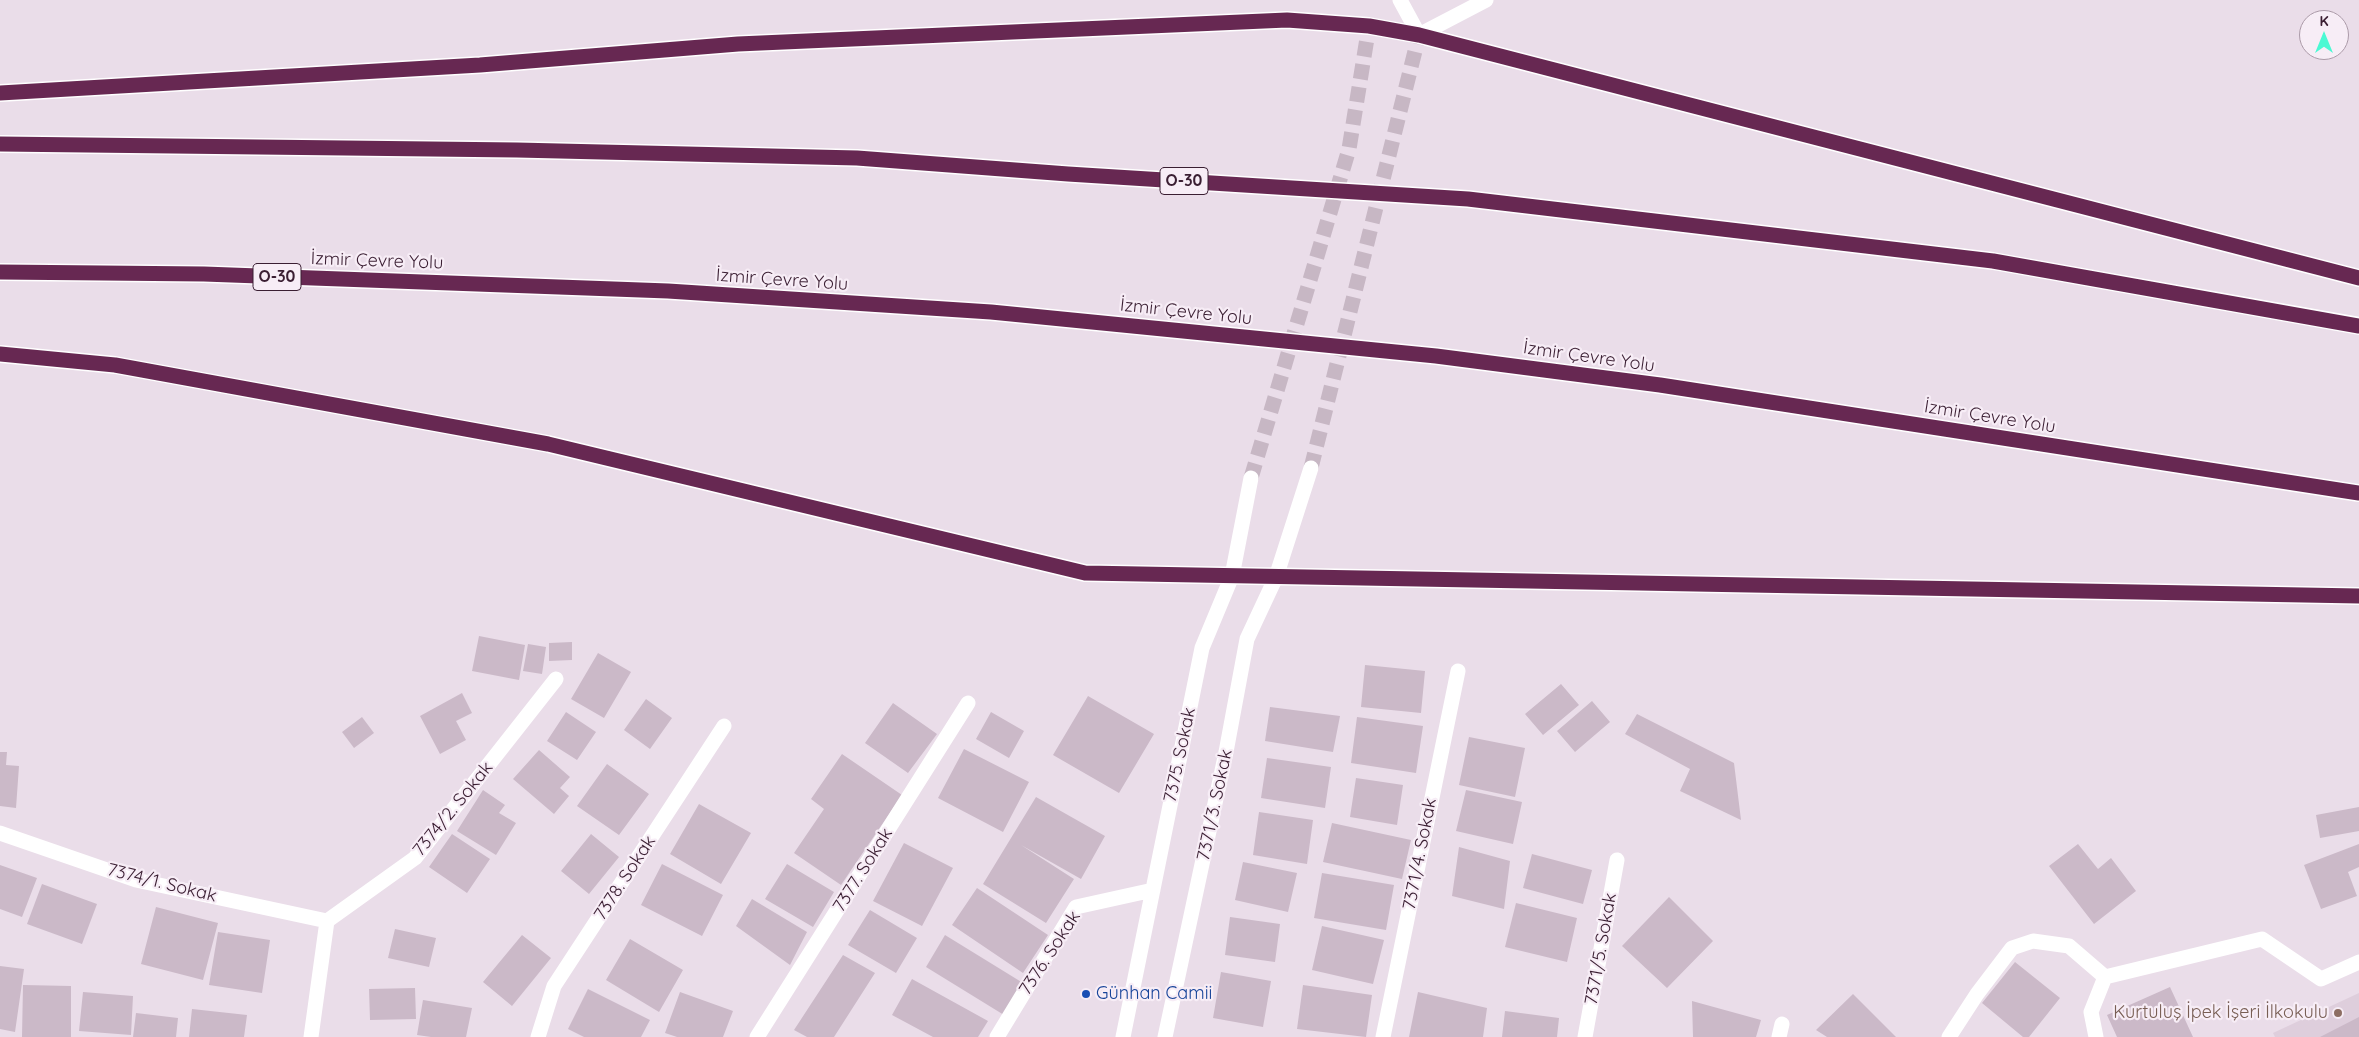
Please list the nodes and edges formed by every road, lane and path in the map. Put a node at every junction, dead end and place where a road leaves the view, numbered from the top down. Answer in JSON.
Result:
{"nodes":[{"id":1,"x":1400,"y":0,"type":"edge"},
{"id":2,"x":1486,"y":0,"type":"edge"},
{"id":3,"x":1419,"y":34,"type":"junction"},
{"id":4,"x":0,"y":93,"type":"edge"},
{"id":5,"x":0,"y":144,"type":"edge"},
{"id":6,"x":0,"y":272,"type":"edge"},
{"id":7,"x":2359,"y":278,"type":"edge"},
{"id":8,"x":2359,"y":326,"type":"edge"},
{"id":9,"x":0,"y":354,"type":"edge"},
{"id":10,"x":1310,"y":468,"type":"tunnel mouth"},
{"id":11,"x":1251,"y":478,"type":"tunnel mouth"},
{"id":12,"x":2359,"y":493,"type":"edge"},
{"id":13,"x":1232,"y":576,"type":"junction"},
{"id":14,"x":1276,"y":577,"type":"junction"},
{"id":15,"x":2359,"y":596,"type":"edge"},
{"id":16,"x":1458,"y":670,"type":"dead end"},
{"id":17,"x":556,"y":679,"type":"dead end"},
{"id":18,"x":968,"y":703,"type":"dead end"},
{"id":19,"x":724,"y":726,"type":"dead end"},
{"id":20,"x":0,"y":833,"type":"edge"},
{"id":21,"x":1618,"y":860,"type":"dead end"},
{"id":22,"x":1152,"y":890,"type":"junction"},
{"id":23,"x":327,"y":922,"type":"junction"},
{"id":24,"x":2359,"y":962,"type":"edge"},
{"id":25,"x":2105,"y":977,"type":"junction"},
{"id":26,"x":312,"y":1037,"type":"edge"},
{"id":27,"x":538,"y":1037,"type":"edge"},
{"id":28,"x":757,"y":1037,"type":"edge"},
{"id":29,"x":997,"y":1037,"type":"edge"},
{"id":30,"x":1123,"y":1037,"type":"edge"},
{"id":31,"x":1165,"y":1037,"type":"edge"},
{"id":32,"x":1383,"y":1037,"type":"edge"},
{"id":33,"x":1585,"y":1037,"type":"edge"},
{"id":34,"x":1949,"y":1037,"type":"edge"},
{"id":35,"x":2096,"y":1037,"type":"edge"}],
"edges":[{"from":1,"to":3,"type":"street"},
{"from":2,"to":3,"type":"street"},
{"from":3,"to":4,"type":"highway"},
{"from":3,"to":7,"type":"highway"},
{"from":5,"to":8,"type":"highway","number":"O-30"},
{"from":6,"to":12,"type":"highway","name":"İzmir Çevre Yolu","number":"O-30"},
{"from":9,"to":13,"type":"highway"},
{"from":10,"to":14,"type":"street"},
{"from":11,"to":13,"type":"street","name":"7375. Sokak"},
{"from":13,"to":14,"type":"highway"},
{"from":13,"to":22,"type":"street","name":"7375. Sokak"},
{"from":14,"to":15,"type":"highway"},
{"from":14,"to":31,"type":"street","name":"7371/3. Sokak"},
{"from":16,"to":32,"type":"street","name":"7371/4. Sokak"},
{"from":17,"to":23,"type":"street","name":"7374/2. Sokak"},
{"from":18,"to":28,"type":"street","name":"7377. Sokak"},
{"from":19,"to":27,"type":"street","name":"7378. Sokak"},
{"from":20,"to":23,"type":"street","name":"7374/1. Sokak"},
{"from":21,"to":33,"type":"street","name":"7371/5. Sokak"},
{"from":22,"to":29,"type":"street","name":"7376. Sokak"},
{"from":22,"to":30,"type":"street","name":"7375. Sokak"},
{"from":23,"to":26,"type":"street"},
{"from":24,"to":25,"type":"street"},
{"from":25,"to":34,"type":"street"},
{"from":25,"to":35,"type":"street"}]}
